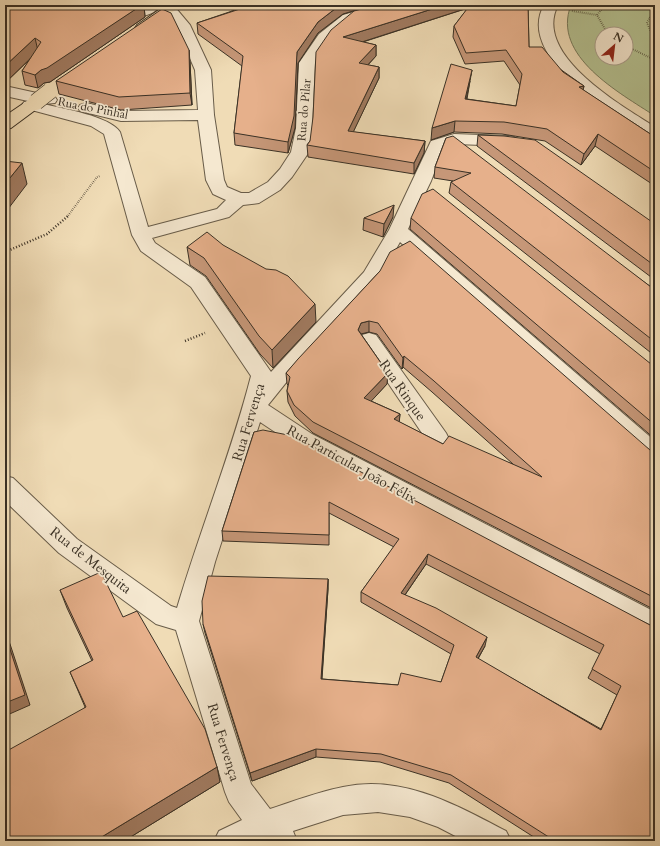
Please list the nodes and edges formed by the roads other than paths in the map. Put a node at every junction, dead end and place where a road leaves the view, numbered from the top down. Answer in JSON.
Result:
{"nodes":[{"id":1,"x":154,"y":5,"type":"edge"},
{"id":2,"x":394,"y":5,"type":"edge"},
{"id":3,"x":551,"y":5,"type":"edge"},
{"id":4,"x":172,"y":7,"type":"edge"},
{"id":5,"x":141,"y":8,"type":"edge"},
{"id":6,"x":129,"y":37,"type":"edge"},
{"id":7,"x":64,"y":82,"type":"edge"},
{"id":8,"x":5,"y":91,"type":"edge"},
{"id":9,"x":33,"y":104,"type":"junction"},
{"id":10,"x":206,"y":115,"type":"junction"},
{"id":11,"x":5,"y":124,"type":"edge"},
{"id":12,"x":655,"y":134,"type":"edge"},
{"id":13,"x":454,"y":139,"type":"junction"},
{"id":14,"x":524,"y":144,"type":"edge"},
{"id":15,"x":479,"y":158,"type":"edge"},
{"id":16,"x":238,"y":199,"type":"junction"},
{"id":17,"x":189,"y":221,"type":"junction"},
{"id":18,"x":398,"y":230,"type":"junction"},
{"id":19,"x":142,"y":235,"type":"junction"},
{"id":20,"x":206,"y":235,"type":"edge"},
{"id":21,"x":369,"y":340,"type":"dead end"},
{"id":22,"x":254,"y":407,"type":"junction"},
{"id":23,"x":438,"y":439,"type":"dead end"},
{"id":24,"x":655,"y":454,"type":"edge"},
{"id":25,"x":5,"y":484,"type":"edge"},
{"id":26,"x":186,"y":621,"type":"junction"},
{"id":27,"x":655,"y":625,"type":"edge"},
{"id":28,"x":273,"y":833,"type":"edge"},
{"id":29,"x":229,"y":841,"type":"edge"},
{"id":30,"x":496,"y":841,"type":"edge"}],
"edges":[{"from":1,"to":5,"type":"street"},
{"from":2,"to":16,"type":"street","name":"Rua do Pilar"},
{"from":3,"to":12,"type":"street"},
{"from":4,"to":6,"type":"main road"},
{"from":4,"to":10,"type":"street"},
{"from":7,"to":9,"type":"main road","bridge":true},
{"from":8,"to":10,"type":"street","name":"Rua do Pinhal"},
{"from":9,"to":11,"type":"main road"},
{"from":9,"to":19,"type":"street","name":"Rua Fervença"},
{"from":10,"to":16,"type":"street"},
{"from":13,"to":14,"type":"street"},
{"from":13,"to":15,"type":"street"},
{"from":13,"to":18,"type":"street"},
{"from":16,"to":17,"type":"street"},
{"from":17,"to":19,"type":"street"},
{"from":17,"to":20,"type":"street"},
{"from":18,"to":22,"type":"street"},
{"from":18,"to":24,"type":"street"},
{"from":19,"to":22,"type":"street","name":"Rua Fervença"},
{"from":21,"to":23,"type":"street","name":"Rua Rinque"},
{"from":22,"to":26,"type":"street","name":"Rua Fervença"},
{"from":22,"to":27,"type":"street","name":"Rua Particular João Félix"},
{"from":25,"to":26,"type":"street","name":"Rua de Mesquita"},
{"from":26,"to":28,"type":"street","name":"Rua Fervença"},
{"from":28,"to":29,"type":"street"},
{"from":28,"to":30,"type":"street"}]}
